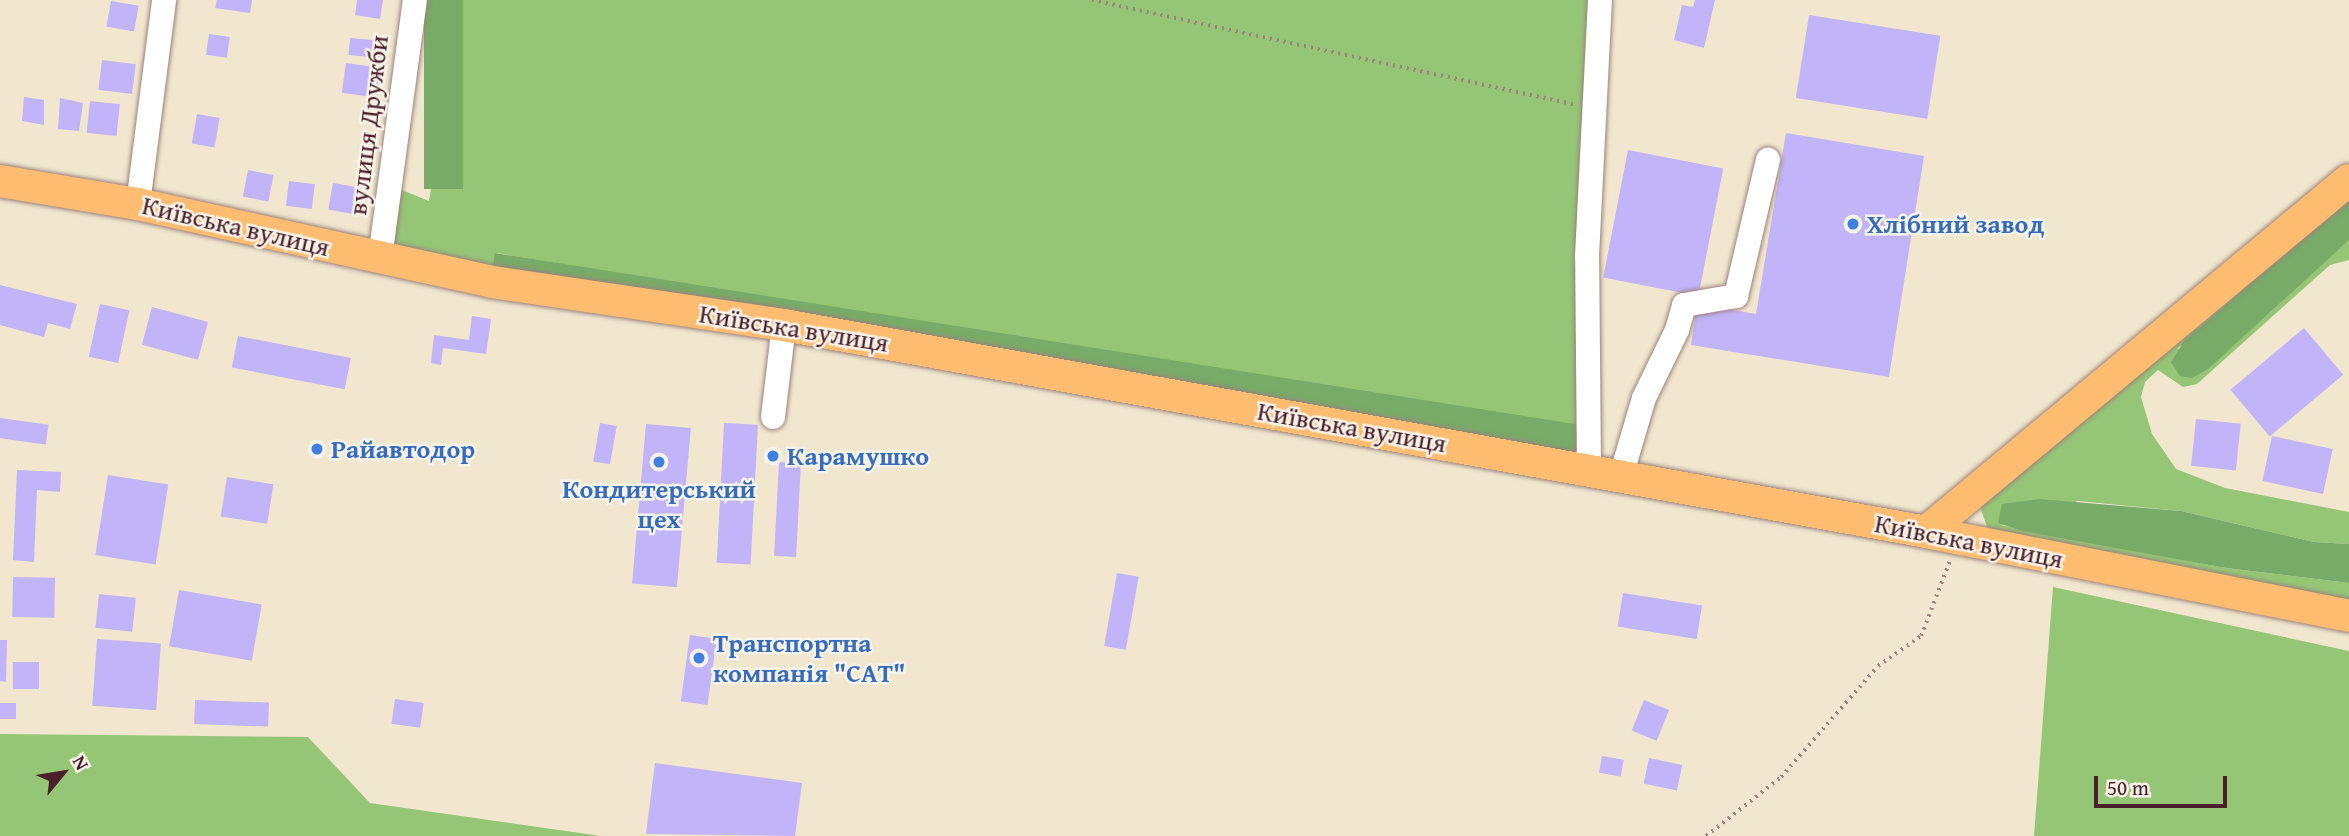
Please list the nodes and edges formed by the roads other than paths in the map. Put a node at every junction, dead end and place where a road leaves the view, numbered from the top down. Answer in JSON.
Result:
{"nodes":[{"id":1,"x":164,"y":0,"type":"edge"},
{"id":2,"x":415,"y":0,"type":"edge"},
{"id":3,"x":1600,"y":0,"type":"edge"},
{"id":4,"x":1768,"y":160,"type":"dead end"},
{"id":5,"x":2349,"y":180,"type":"edge"},
{"id":6,"x":0,"y":181,"type":"edge"},
{"id":7,"x":138,"y":204,"type":"junction"},
{"id":8,"x":380,"y":258,"type":"junction"},
{"id":9,"x":784,"y":325,"type":"junction"},
{"id":10,"x":774,"y":417,"type":"dead end"},
{"id":11,"x":1589,"y":470,"type":"junction"},
{"id":12,"x":1621,"y":476,"type":"junction"},
{"id":13,"x":1926,"y":532,"type":"junction"},
{"id":14,"x":2349,"y":616,"type":"edge"}],
"edges":[{"from":1,"to":7,"type":"street"},
{"from":2,"to":8,"type":"street","name":"вулиця Дружби"},
{"from":3,"to":11,"type":"street"},
{"from":4,"to":12,"type":"street"},
{"from":5,"to":13,"type":"main road"},
{"from":6,"to":7,"type":"main road","name":"Київська вулиця"},
{"from":7,"to":8,"type":"main road","name":"Київська вулиця"},
{"from":8,"to":9,"type":"main road","name":"Київська вулиця"},
{"from":9,"to":10,"type":"street"},
{"from":9,"to":11,"type":"main road","name":"Київська вулиця"},
{"from":11,"to":12,"type":"main road","name":"Київська вулиця"},
{"from":12,"to":13,"type":"main road","name":"Київська вулиця"},
{"from":13,"to":14,"type":"main road","name":"Київська вулиця"}]}
